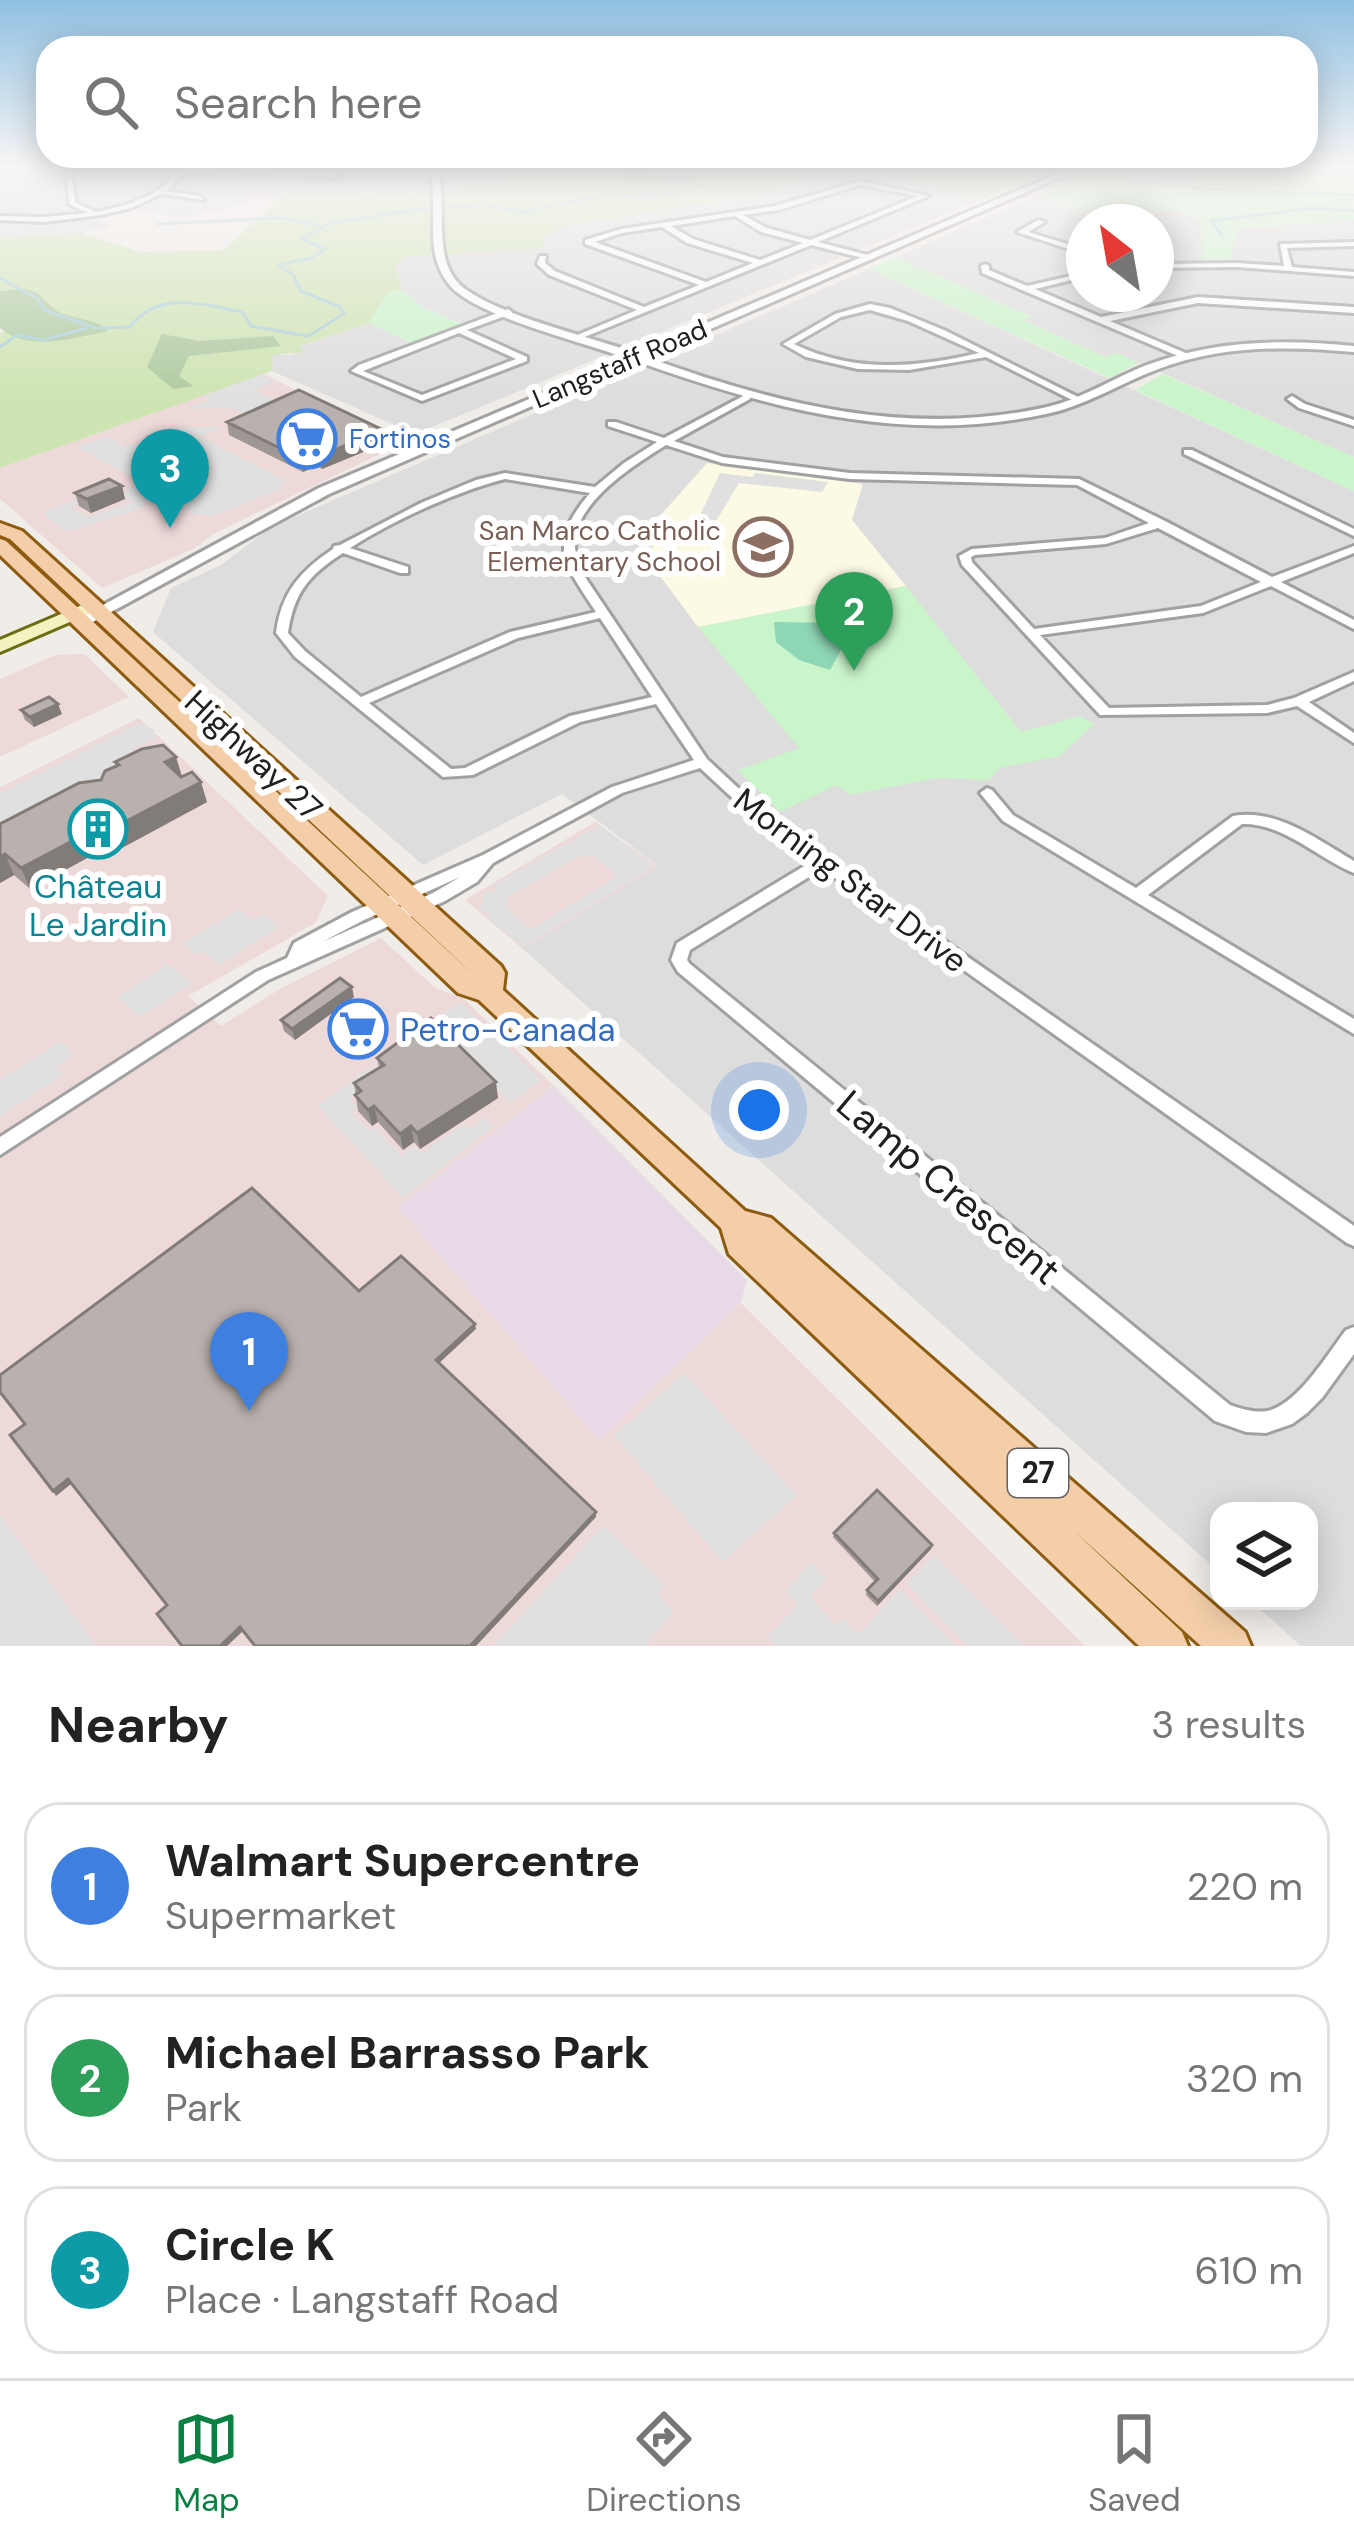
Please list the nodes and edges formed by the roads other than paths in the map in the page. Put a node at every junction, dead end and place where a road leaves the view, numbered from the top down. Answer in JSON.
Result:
{"nodes":[{"id":1,"x":440,"y":245,"type":"edge"},
{"id":2,"x":592,"y":245,"type":"edge"},
{"id":3,"x":701,"y":245,"type":"edge"},
{"id":4,"x":807,"y":245,"type":"edge"},
{"id":5,"x":819,"y":245,"type":"edge"},
{"id":6,"x":899,"y":245,"type":"edge"},
{"id":7,"x":1325,"y":245,"type":"edge"},
{"id":8,"x":543,"y":258,"type":"dead end"},
{"id":9,"x":868,"y":258,"type":"junction"},
{"id":10,"x":762,"y":263,"type":"junction"},
{"id":11,"x":986,"y":266,"type":"dead end"},
{"id":12,"x":1174,"y":266,"type":"edge"},
{"id":13,"x":1289,"y":269,"type":"junction"},
{"id":14,"x":1354,"y":274,"type":"edge"},
{"id":15,"x":1066,"y":279,"type":"edge"},
{"id":16,"x":706,"y":285,"type":"junction"},
{"id":17,"x":1029,"y":288,"type":"junction"},
{"id":18,"x":645,"y":310,"type":"junction"},
{"id":19,"x":1354,"y":310,"type":"edge"},
{"id":20,"x":508,"y":312,"type":"junction"},
{"id":21,"x":1101,"y":320,"type":"junction"},
{"id":22,"x":459,"y":331,"type":"junction"},
{"id":23,"x":579,"y":337,"type":"junction"},
{"id":24,"x":1354,"y":349,"type":"edge"},
{"id":25,"x":983,"y":355,"type":"junction"},
{"id":26,"x":1185,"y":356,"type":"junction"},
{"id":27,"x":635,"y":358,"type":"junction"},
{"id":28,"x":747,"y":398,"type":"junction"},
{"id":29,"x":1292,"y":399,"type":"dead end"},
{"id":30,"x":1082,"y":401,"type":"junction"},
{"id":31,"x":1354,"y":423,"type":"edge"},
{"id":32,"x":612,"y":424,"type":"dead end"},
{"id":33,"x":665,"y":442,"type":"junction"},
{"id":34,"x":1188,"y":452,"type":"dead end"},
{"id":35,"x":599,"y":491,"type":"junction"},
{"id":36,"x":1161,"y":523,"type":"junction"},
{"id":37,"x":0,"y":528,"type":"edge"},
{"id":38,"x":1354,"y":533,"type":"edge"},
{"id":39,"x":0,"y":545,"type":"edge"},
{"id":40,"x":338,"y":548,"type":"junction"},
{"id":41,"x":1354,"y":549,"type":"edge"},
{"id":42,"x":404,"y":570,"type":"dead end"},
{"id":43,"x":1274,"y":583,"type":"junction"},
{"id":44,"x":88,"y":613,"type":"junction"},
{"id":45,"x":603,"y":614,"type":"junction"},
{"id":46,"x":1354,"y":626,"type":"edge"},
{"id":47,"x":1029,"y":633,"type":"junction"},
{"id":48,"x":0,"y":647,"type":"edge"},
{"id":49,"x":0,"y":658,"type":"edge"},
{"id":50,"x":1354,"y":676,"type":"edge"},
{"id":51,"x":659,"y":699,"type":"junction"},
{"id":52,"x":1299,"y":701,"type":"junction"},
{"id":53,"x":360,"y":702,"type":"junction"},
{"id":54,"x":1354,"y":739,"type":"edge"},
{"id":55,"x":703,"y":762,"type":"junction"},
{"id":56,"x":987,"y":793,"type":"dead end"},
{"id":57,"x":819,"y":864,"type":"junction"},
{"id":58,"x":1354,"y":868,"type":"edge"},
{"id":59,"x":1136,"y":896,"type":"junction"},
{"id":60,"x":400,"y":905,"type":"junction"},
{"id":61,"x":1354,"y":1028,"type":"edge"},
{"id":62,"x":0,"y":1148,"type":"edge"},
{"id":63,"x":736,"y":1222,"type":"junction"},
{"id":64,"x":1354,"y":1237,"type":"edge"},
{"id":65,"x":1354,"y":1337,"type":"edge"},
{"id":66,"x":1168,"y":1646,"type":"edge"},
{"id":67,"x":1231,"y":1646,"type":"edge"}],
"edges":[{"from":1,"to":20,"type":"street"},
{"from":2,"to":16,"type":"street"},
{"from":3,"to":10,"type":"street"},
{"from":4,"to":10,"type":"street"},
{"from":5,"to":9,"type":"street"},
{"from":6,"to":9,"type":"street","name":"Langstaff Road"},
{"from":7,"to":13,"type":"street"},
{"from":8,"to":18,"type":"street"},
{"from":9,"to":27,"type":"street","name":"Langstaff Road"},
{"from":10,"to":16,"type":"street"},
{"from":11,"to":17,"type":"street"},
{"from":12,"to":13,"type":"street"},
{"from":13,"to":14,"type":"street"},
{"from":15,"to":17,"type":"street"},
{"from":16,"to":18,"type":"street"},
{"from":17,"to":21,"type":"street"},
{"from":18,"to":23,"type":"street"},
{"from":19,"to":21,"type":"street"},
{"from":20,"to":22,"type":"street"},
{"from":20,"to":23,"type":"street"},
{"from":21,"to":26,"type":"street"},
{"from":22,"to":22,"type":"street"},
{"from":23,"to":27,"type":"street"},
{"from":24,"to":26,"type":"street"},
{"from":25,"to":25,"type":"street"},
{"from":25,"to":30,"type":"street"},
{"from":26,"to":30,"type":"street"},
{"from":27,"to":28,"type":"street"},
{"from":27,"to":44,"type":"street","name":"Langstaff Road"},
{"from":28,"to":30,"type":"street"},
{"from":28,"to":33,"type":"street","name":"Morning Star Drive"},
{"from":29,"to":31,"type":"street"},
{"from":32,"to":33,"type":"street"},
{"from":33,"to":35,"type":"street","name":"Morning Star Drive"},
{"from":33,"to":36,"type":"street"},
{"from":34,"to":38,"type":"street"},
{"from":35,"to":40,"type":"street"},
{"from":35,"to":45,"type":"street","name":"Morning Star Drive"},
{"from":36,"to":43,"type":"street"},
{"from":36,"to":47,"type":"street"},
{"from":37,"to":44,"type":"main road","name":"Highway 27","number":"27"},
{"from":39,"to":44,"type":"main road","name":"Highway 27","number":"27"},
{"from":40,"to":42,"type":"street"},
{"from":40,"to":53,"type":"street"},
{"from":41,"to":43,"type":"street"},
{"from":43,"to":46,"type":"street"},
{"from":43,"to":47,"type":"street"},
{"from":44,"to":48,"type":"main road","name":"Langstaff Road"},
{"from":44,"to":49,"type":"main road","name":"Langstaff Road"},
{"from":44,"to":60,"type":"main road","name":"Highway 27","number":"27"},
{"from":45,"to":51,"type":"street","name":"Morning Star Drive"},
{"from":45,"to":53,"type":"street"},
{"from":47,"to":52,"type":"street"},
{"from":50,"to":52,"type":"street"},
{"from":51,"to":53,"type":"street"},
{"from":51,"to":55,"type":"street","name":"Morning Star Drive"},
{"from":52,"to":54,"type":"street"},
{"from":55,"to":57,"type":"street","name":"Morning Star Drive"},
{"from":55,"to":60,"type":"street"},
{"from":56,"to":59,"type":"street"},
{"from":57,"to":64,"type":"street","name":"Morning Star Drive"},
{"from":57,"to":65,"type":"street","name":"Lamp Crescent"},
{"from":58,"to":59,"type":"street"},
{"from":59,"to":61,"type":"street"},
{"from":60,"to":62,"type":"street"},
{"from":60,"to":63,"type":"main road","name":"Highway 27","number":"27"},
{"from":63,"to":66,"type":"main road","name":"Highway 27","number":"27"},
{"from":63,"to":67,"type":"main road","name":"Highway 27","number":"27"}]}
